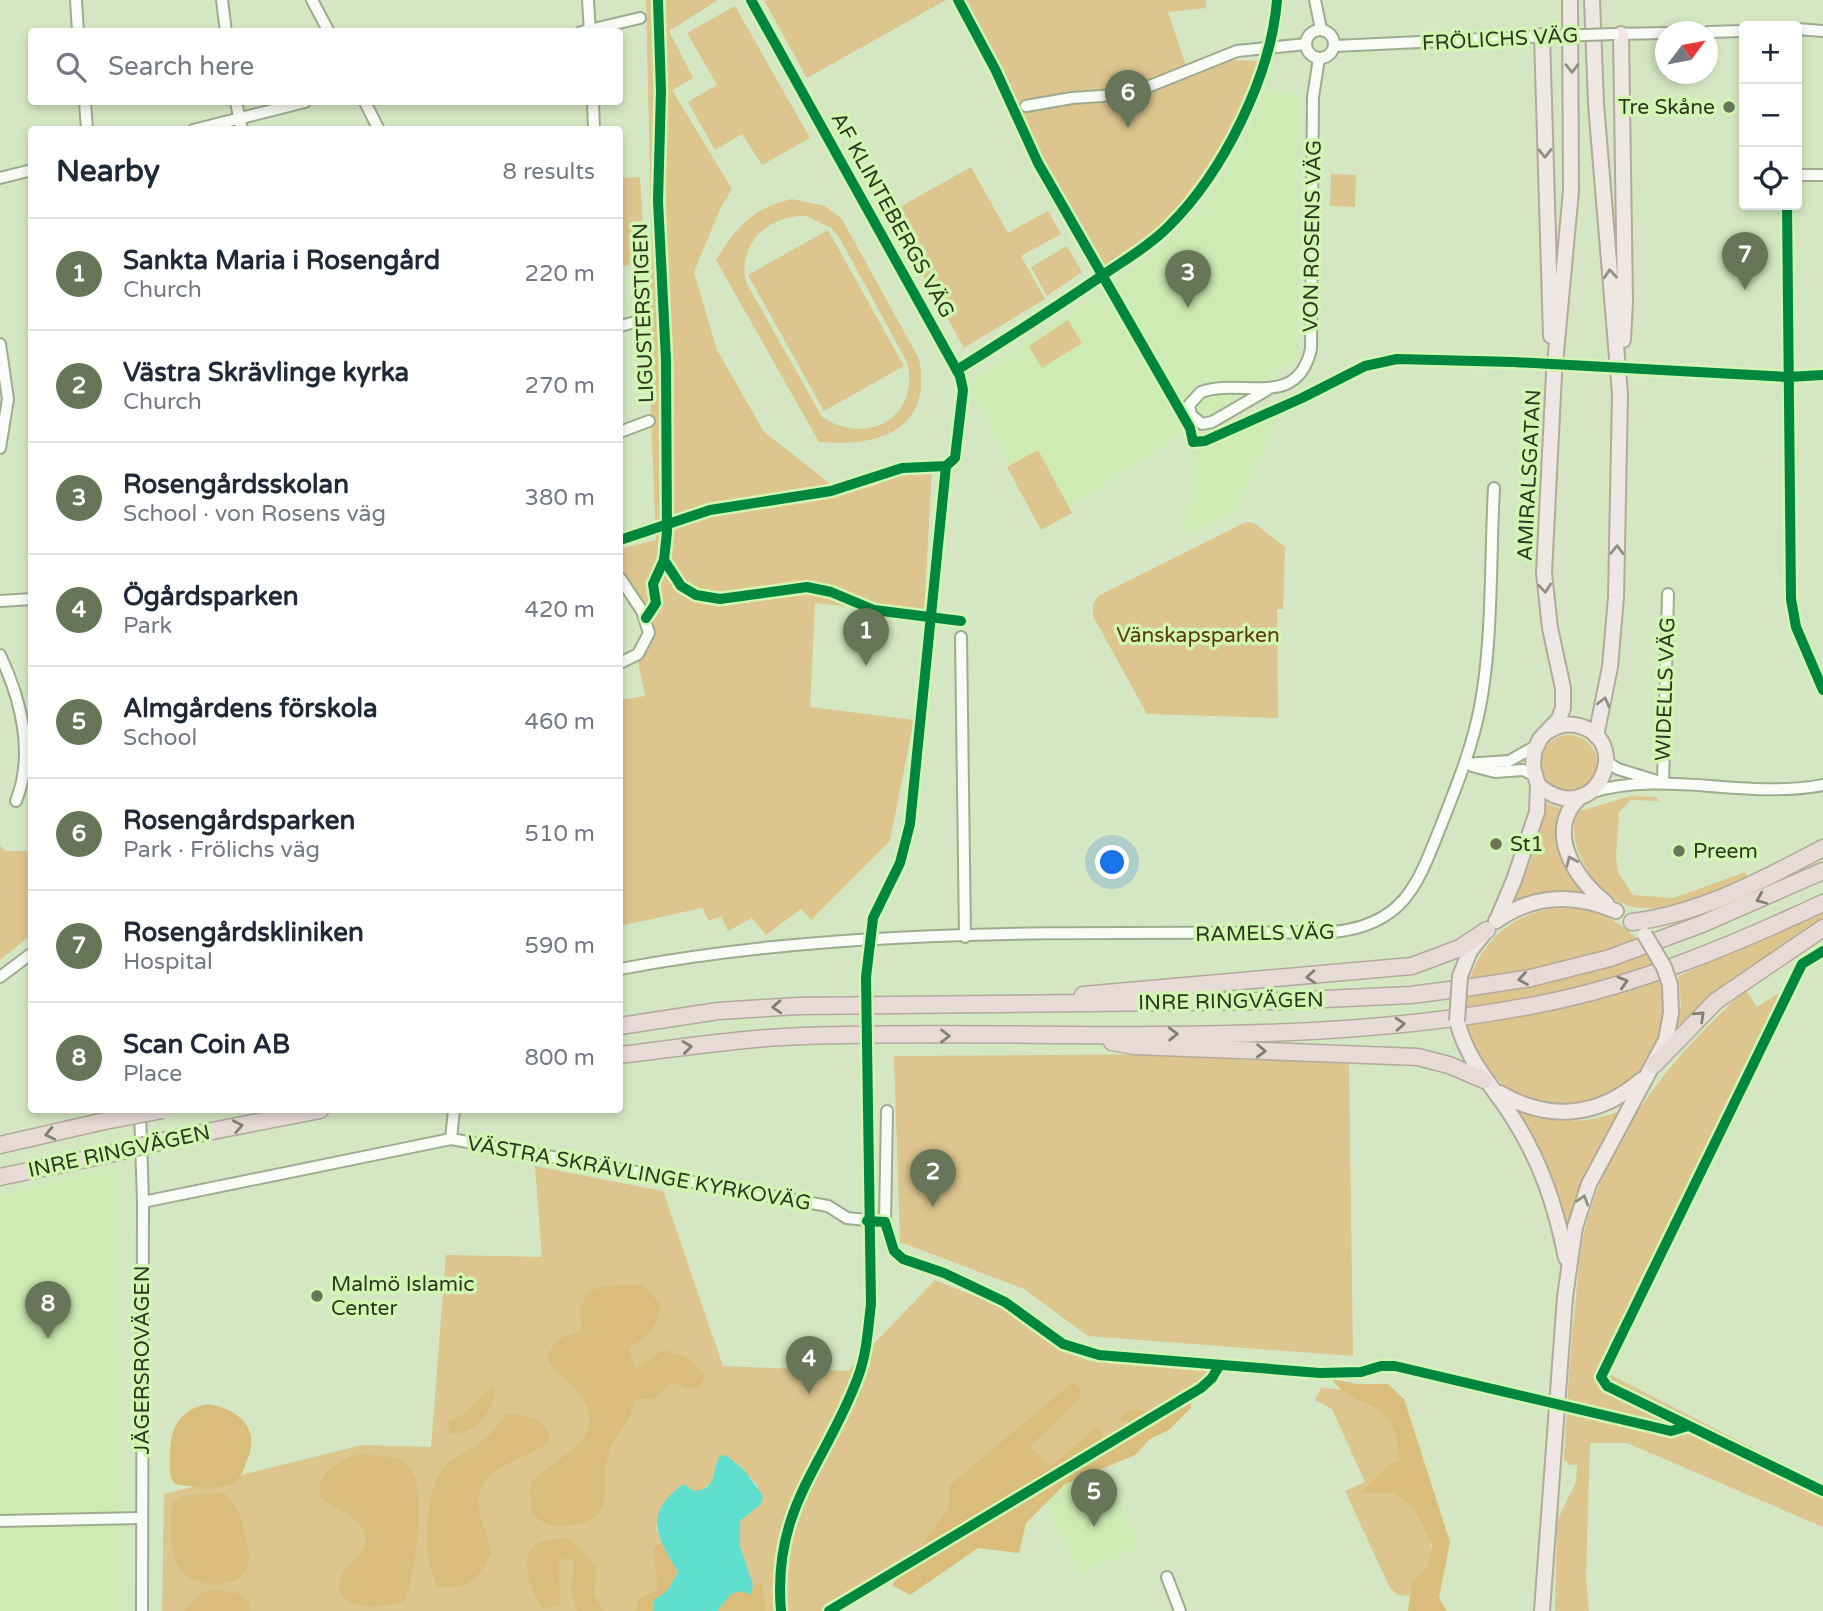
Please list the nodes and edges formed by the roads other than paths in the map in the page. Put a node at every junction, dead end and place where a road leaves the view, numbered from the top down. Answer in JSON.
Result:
{"nodes":[{"id":1,"x":76,"y":0,"type":"edge"},
{"id":2,"x":222,"y":0,"type":"edge"},
{"id":3,"x":312,"y":0,"type":"edge"},
{"id":4,"x":588,"y":0,"type":"edge"},
{"id":5,"x":1315,"y":0,"type":"edge"},
{"id":6,"x":1570,"y":0,"type":"edge"},
{"id":7,"x":1592,"y":0,"type":"edge"},
{"id":8,"x":640,"y":18,"type":"dead end"},
{"id":9,"x":78,"y":28,"type":"edge"},
{"id":10,"x":226,"y":28,"type":"edge"},
{"id":11,"x":327,"y":28,"type":"edge"},
{"id":12,"x":587,"y":28,"type":"edge"},
{"id":13,"x":599,"y":28,"type":"edge"},
{"id":14,"x":1321,"y":29,"type":"junction"},
{"id":15,"x":1802,"y":29,"type":"edge"},
{"id":16,"x":1739,"y":31,"type":"edge"},
{"id":17,"x":1823,"y":31,"type":"edge"},
{"id":18,"x":1718,"y":32,"type":"edge"},
{"id":19,"x":1655,"y":33,"type":"edge"},
{"id":20,"x":1617,"y":34,"type":"junction"},
{"id":21,"x":1548,"y":36,"type":"junction"},
{"id":22,"x":1306,"y":44,"type":"junction"},
{"id":23,"x":1335,"y":46,"type":"junction"},
{"id":24,"x":1319,"y":58,"type":"junction"},
{"id":25,"x":85,"y":105,"type":"edge"},
{"id":26,"x":236,"y":105,"type":"edge"},
{"id":27,"x":291,"y":105,"type":"edge"},
{"id":28,"x":367,"y":105,"type":"edge"},
{"id":29,"x":593,"y":105,"type":"edge"},
{"id":30,"x":1026,"y":106,"type":"dead end"},
{"id":31,"x":238,"y":116,"type":"junction"},
{"id":32,"x":87,"y":126,"type":"edge"},
{"id":33,"x":206,"y":126,"type":"edge"},
{"id":34,"x":241,"y":126,"type":"edge"},
{"id":35,"x":378,"y":126,"type":"edge"},
{"id":36,"x":594,"y":126,"type":"edge"},
{"id":37,"x":28,"y":171,"type":"edge"},
{"id":38,"x":1802,"y":175,"type":"edge"},
{"id":39,"x":1823,"y":175,"type":"edge"},
{"id":40,"x":0,"y":178,"type":"edge"},
{"id":41,"x":647,"y":319,"type":"dead end"},
{"id":42,"x":623,"y":325,"type":"edge"},
{"id":43,"x":0,"y":344,"type":"edge"},
{"id":44,"x":1554,"y":374,"type":"junction"},
{"id":45,"x":1267,"y":390,"type":"junction"},
{"id":46,"x":1620,"y":394,"type":"junction"},
{"id":47,"x":649,"y":421,"type":"dead end"},
{"id":48,"x":623,"y":431,"type":"edge"},
{"id":49,"x":0,"y":448,"type":"edge"},
{"id":50,"x":1494,"y":488,"type":"dead end"},
{"id":51,"x":650,"y":530,"type":"dead end"},
{"id":52,"x":623,"y":539,"type":"edge"},
{"id":53,"x":623,"y":582,"type":"edge"},
{"id":54,"x":1668,"y":594,"type":"dead end"},
{"id":55,"x":28,"y":599,"type":"edge"},
{"id":56,"x":0,"y":601,"type":"edge"},
{"id":57,"x":961,"y":637,"type":"dead end"},
{"id":58,"x":0,"y":655,"type":"edge"},
{"id":59,"x":623,"y":662,"type":"edge"},
{"id":60,"x":1596,"y":736,"type":"junction"},
{"id":61,"x":1540,"y":740,"type":"junction"},
{"id":62,"x":1607,"y":762,"type":"junction"},
{"id":63,"x":1466,"y":764,"type":"junction"},
{"id":64,"x":1536,"y":780,"type":"junction"},
{"id":65,"x":1663,"y":783,"type":"junction"},
{"id":66,"x":1823,"y":785,"type":"edge"},
{"id":67,"x":1584,"y":795,"type":"junction"},
{"id":68,"x":16,"y":801,"type":"dead end"},
{"id":69,"x":1823,"y":848,"type":"edge"},
{"id":70,"x":1823,"y":871,"type":"edge"},
{"id":71,"x":1823,"y":903,"type":"edge"},
{"id":72,"x":1616,"y":911,"type":"junction"},
{"id":73,"x":1632,"y":922,"type":"junction"},
{"id":74,"x":1492,"y":925,"type":"junction"},
{"id":75,"x":1823,"y":928,"type":"edge"},
{"id":76,"x":965,"y":937,"type":"junction"},
{"id":77,"x":28,"y":956,"type":"edge"},
{"id":78,"x":623,"y":969,"type":"edge"},
{"id":79,"x":0,"y":976,"type":"edge"},
{"id":80,"x":1034,"y":1006,"type":"junction"},
{"id":81,"x":623,"y":1026,"type":"edge"},
{"id":82,"x":1072,"y":1036,"type":"junction"},
{"id":83,"x":623,"y":1055,"type":"edge"},
{"id":84,"x":1651,"y":1070,"type":"junction"},
{"id":85,"x":1488,"y":1084,"type":"junction"},
{"id":86,"x":887,"y":1111,"type":"dead end"},
{"id":87,"x":140,"y":1113,"type":"edge"},
{"id":88,"x":146,"y":1113,"type":"edge"},
{"id":89,"x":305,"y":1113,"type":"edge"},
{"id":90,"x":454,"y":1113,"type":"edge"},
{"id":91,"x":451,"y":1139,"type":"junction"},
{"id":92,"x":0,"y":1145,"type":"edge"},
{"id":93,"x":0,"y":1177,"type":"edge"},
{"id":94,"x":143,"y":1202,"type":"junction"},
{"id":95,"x":885,"y":1222,"type":"junction"},
{"id":96,"x":1568,"y":1266,"type":"junction"},
{"id":97,"x":1362,"y":1373,"type":"dead end"},
{"id":98,"x":141,"y":1518,"type":"junction"},
{"id":99,"x":0,"y":1521,"type":"edge"},
{"id":100,"x":1548,"y":1546,"type":"junction"},
{"id":101,"x":1167,"y":1577,"type":"dead end"},
{"id":102,"x":142,"y":1611,"type":"edge"},
{"id":103,"x":1180,"y":1611,"type":"edge"},
{"id":104,"x":1542,"y":1611,"type":"edge"},
{"id":105,"x":1553,"y":1611,"type":"edge"}],
"edges":[{"from":1,"to":9,"type":"street"},
{"from":2,"to":10,"type":"street"},
{"from":3,"to":11,"type":"street"},
{"from":4,"to":12,"type":"street"},
{"from":5,"to":14,"type":"street"},
{"from":6,"to":44,"type":"main road","name":"AMIRALSGATAN","one_way":true},
{"from":46,"to":7,"type":"main road","one_way":true},
{"from":8,"to":13,"type":"street"},
{"from":14,"to":22,"type":"street"},
{"from":14,"to":23,"type":"street"},
{"from":15,"to":17,"type":"street"},
{"from":16,"to":18,"type":"street"},
{"from":19,"to":20,"type":"street","name":"FRÖLICHS VÄG"},
{"from":20,"to":21,"type":"street","name":"FRÖLICHS VÄG","bridge":true},
{"from":20,"to":46,"type":"main road"},
{"from":21,"to":23,"type":"street","name":"FRÖLICHS VÄG"},
{"from":21,"to":44,"type":"main road","one_way":true},
{"from":22,"to":24,"type":"street"},
{"from":22,"to":30,"type":"street"},
{"from":23,"to":24,"type":"street"},
{"from":24,"to":45,"type":"street","name":"VON ROSENS VÄG"},
{"from":25,"to":32,"type":"street"},
{"from":26,"to":31,"type":"street"},
{"from":27,"to":31,"type":"street"},
{"from":28,"to":35,"type":"street"},
{"from":29,"to":36,"type":"street"},
{"from":31,"to":33,"type":"street"},
{"from":31,"to":34,"type":"street"},
{"from":37,"to":40,"type":"street"},
{"from":38,"to":39,"type":"street"},
{"from":41,"to":42,"type":"street"},
{"from":43,"to":49,"type":"street"},
{"from":44,"to":61,"type":"main road","name":"AMIRALSGATAN","one_way":true},
{"from":45,"to":45,"type":"street","name":"VON ROSENS VÄG"},
{"from":60,"to":46,"type":"main road","one_way":true},
{"from":47,"to":48,"type":"street"},
{"from":50,"to":63,"type":"street","name":"RAMELS VÄG"},
{"from":51,"to":52,"type":"street"},
{"from":53,"to":59,"type":"street"},
{"from":54,"to":65,"type":"street","name":"WIDELLS VÄG"},
{"from":55,"to":56,"type":"street"},
{"from":57,"to":76,"type":"street"},
{"from":58,"to":68,"type":"street"},
{"from":60,"to":61,"type":"main road"},
{"from":60,"to":62,"type":"main road"},
{"from":61,"to":63,"type":"street"},
{"from":61,"to":64,"type":"main road","name":"AMIRALSGATAN"},
{"from":62,"to":65,"type":"street"},
{"from":62,"to":67,"type":"main road","name":"AMIRALSGATAN"},
{"from":63,"to":64,"type":"street"},
{"from":63,"to":76,"type":"street","name":"RAMELS VÄG"},
{"from":64,"to":67,"type":"main road"},
{"from":64,"to":74,"type":"main road","name":"AMIRALSGATAN"},
{"from":65,"to":66,"type":"street"},
{"from":65,"to":67,"type":"street"},
{"from":72,"to":67,"type":"main road","name":"AMIRALSGATAN","one_way":true},
{"from":69,"to":73,"type":"highway"},
{"from":70,"to":80,"type":"highway","name":"INRE RINGVÄGEN","one_way":true},
{"from":82,"to":71,"type":"highway","name":"INRE RINGVÄGEN","one_way":true},
{"from":72,"to":73,"type":"main road","name":"AMIRALSGATAN"},
{"from":72,"to":74,"type":"main road","name":"AMIRALSGATAN"},
{"from":73,"to":84,"type":"main road","name":"AMIRALSGATAN","bridge":true},
{"from":74,"to":80,"type":"highway","one_way":true},
{"from":74,"to":85,"type":"main road","name":"AMIRALSGATAN","bridge":true},
{"from":84,"to":75,"type":"highway","one_way":true},
{"from":76,"to":78,"type":"street","name":"RAMELS VÄG"},
{"from":77,"to":79,"type":"street"},
{"from":80,"to":81,"type":"highway","name":"INRE RINGVÄGEN","one_way":true},
{"from":83,"to":82,"type":"highway","name":"INRE RINGVÄGEN","one_way":true},
{"from":82,"to":85,"type":"highway","one_way":true},
{"from":84,"to":85,"type":"main road","name":"AMIRALSGATAN"},
{"from":96,"to":84,"type":"main road","name":"AMIRALSGATAN","one_way":true},
{"from":85,"to":96,"type":"main road","name":"AMIRALSGATAN"},
{"from":86,"to":95,"type":"street"},
{"from":87,"to":94,"type":"street","name":"JÄGERSROVÄGEN"},
{"from":88,"to":92,"type":"highway","name":"INRE RINGVÄGEN","one_way":true,"bridge":true},
{"from":93,"to":89,"type":"highway","name":"INRE RINGVÄGEN","one_way":true,"bridge":true},
{"from":90,"to":91,"type":"street"},
{"from":91,"to":94,"type":"street","name":"VÄSTRA SKRÄVLINGE KYRKOVÄG"},
{"from":91,"to":95,"type":"street","name":"VÄSTRA SKRÄVLINGE KYRKOVÄG"},
{"from":94,"to":98,"type":"street","name":"JÄGERSROVÄGEN"},
{"from":95,"to":97,"type":"street"},
{"from":96,"to":100,"type":"main road","name":"AMIRALSGATAN"},
{"from":98,"to":99,"type":"street"},
{"from":98,"to":102,"type":"street","name":"JÄGERSROVÄGEN"},
{"from":100,"to":104,"type":"main road","name":"AMIRALSGATAN"},
{"from":100,"to":105,"type":"main road","name":"AMIRALSGATAN"},
{"from":101,"to":103,"type":"street"}]}
